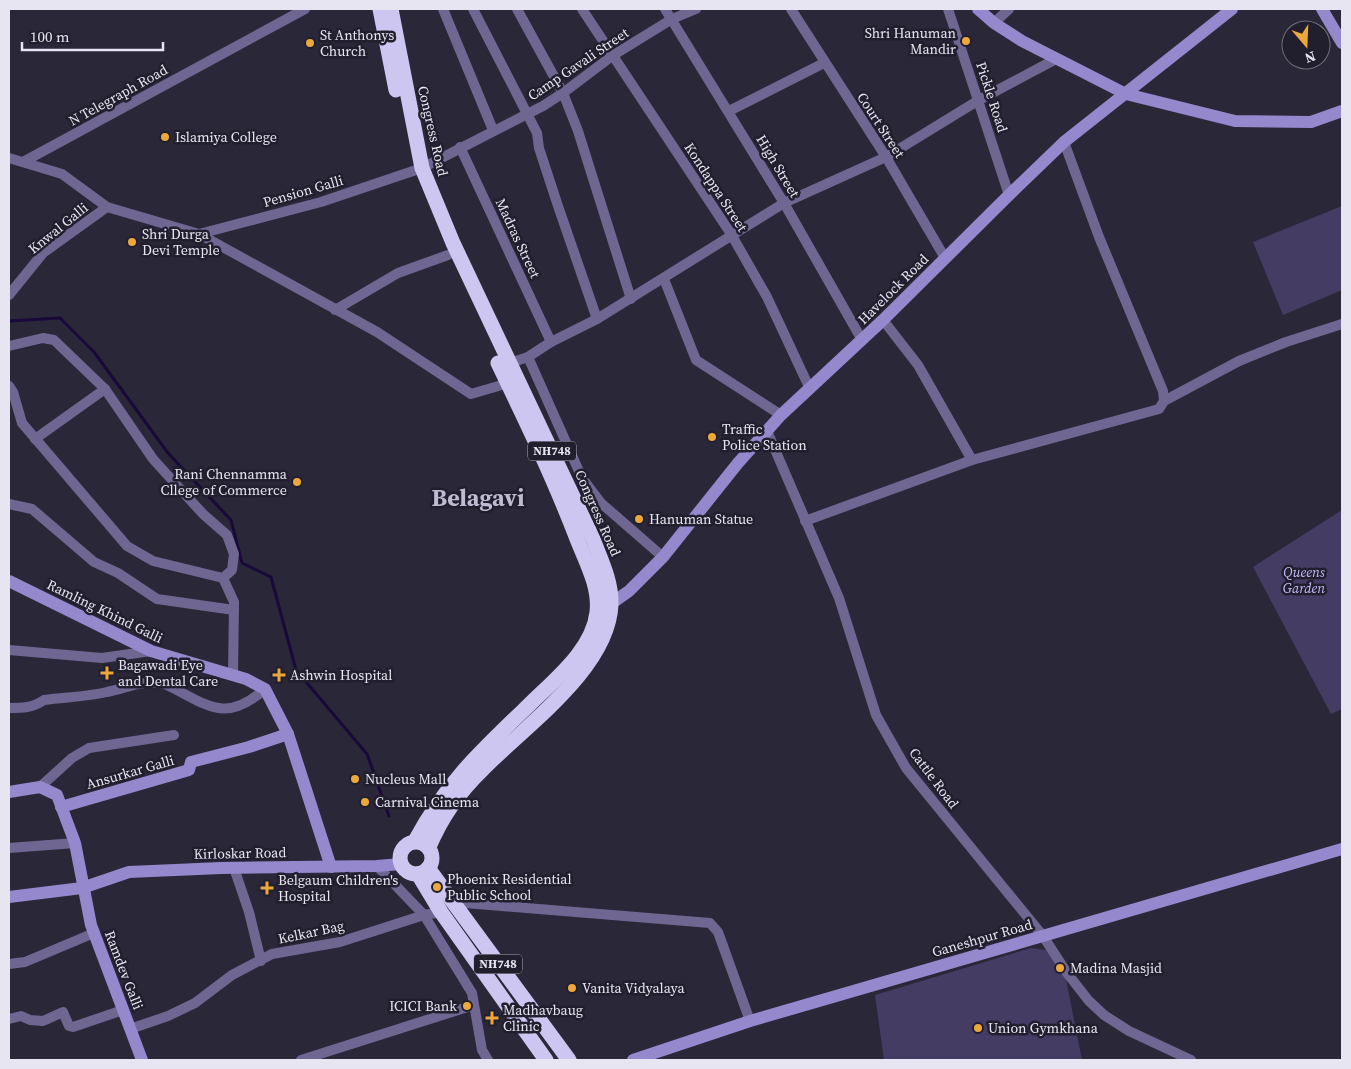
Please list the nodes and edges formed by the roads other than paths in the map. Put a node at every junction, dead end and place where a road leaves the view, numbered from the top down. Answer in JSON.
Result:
{"nodes":[{"id":1,"x":305,"y":9,"type":"edge"},
{"id":2,"x":380,"y":9,"type":"edge"},
{"id":3,"x":391,"y":9,"type":"edge"},
{"id":4,"x":443,"y":9,"type":"edge"},
{"id":5,"x":473,"y":9,"type":"edge"},
{"id":6,"x":517,"y":9,"type":"edge"},
{"id":7,"x":582,"y":9,"type":"edge"},
{"id":8,"x":666,"y":9,"type":"edge"},
{"id":9,"x":696,"y":9,"type":"edge"},
{"id":10,"x":791,"y":9,"type":"edge"},
{"id":11,"x":948,"y":9,"type":"edge"},
{"id":12,"x":978,"y":9,"type":"edge"},
{"id":13,"x":1009,"y":9,"type":"edge"},
{"id":14,"x":1232,"y":9,"type":"edge"},
{"id":15,"x":1322,"y":9,"type":"edge"},
{"id":16,"x":672,"y":19,"type":"junction"},
{"id":17,"x":994,"y":23,"type":"junction"},
{"id":18,"x":1342,"y":43,"type":"edge"},
{"id":19,"x":612,"y":56,"type":"junction"},
{"id":20,"x":1056,"y":59,"type":"junction"},
{"id":21,"x":824,"y":63,"type":"junction"},
{"id":22,"x":563,"y":94,"type":"junction"},
{"id":23,"x":1126,"y":94,"type":"junction"},
{"id":24,"x":979,"y":100,"type":"junction"},
{"id":25,"x":729,"y":111,"type":"junction"},
{"id":26,"x":1342,"y":111,"type":"edge"},
{"id":27,"x":528,"y":113,"type":"junction"},
{"id":28,"x":493,"y":130,"type":"junction"},
{"id":29,"x":1064,"y":142,"type":"junction"},
{"id":30,"x":460,"y":147,"type":"junction"},
{"id":31,"x":886,"y":157,"type":"junction"},
{"id":32,"x":9,"y":158,"type":"edge"},
{"id":33,"x":23,"y":162,"type":"junction"},
{"id":34,"x":418,"y":170,"type":"junction"},
{"id":35,"x":1009,"y":195,"type":"junction"},
{"id":36,"x":784,"y":203,"type":"junction"},
{"id":37,"x":107,"y":207,"type":"junction"},
{"id":38,"x":199,"y":234,"type":"junction"},
{"id":39,"x":731,"y":234,"type":"junction"},
{"id":40,"x":448,"y":255,"type":"junction"},
{"id":41,"x":945,"y":258,"type":"junction"},
{"id":42,"x":664,"y":278,"type":"junction"},
{"id":43,"x":9,"y":295,"type":"edge"},
{"id":44,"x":631,"y":299,"type":"junction"},
{"id":45,"x":335,"y":310,"type":"junction"},
{"id":46,"x":597,"y":319,"type":"junction"},
{"id":47,"x":883,"y":320,"type":"junction"},
{"id":48,"x":1342,"y":324,"type":"edge"},
{"id":49,"x":862,"y":340,"type":"junction"},
{"id":50,"x":551,"y":342,"type":"junction"},
{"id":51,"x":9,"y":346,"type":"edge"},
{"id":52,"x":528,"y":356,"type":"junction"},
{"id":53,"x":510,"y":363,"type":"junction"},
{"id":54,"x":513,"y":381,"type":"junction"},
{"id":55,"x":9,"y":386,"type":"edge"},
{"id":56,"x":105,"y":389,"type":"junction"},
{"id":57,"x":810,"y":389,"type":"junction"},
{"id":58,"x":1164,"y":401,"type":"junction"},
{"id":59,"x":781,"y":415,"type":"junction"},
{"id":60,"x":767,"y":431,"type":"junction"},
{"id":61,"x":36,"y":439,"type":"junction"},
{"id":62,"x":972,"y":460,"type":"junction"},
{"id":63,"x":9,"y":504,"type":"edge"},
{"id":64,"x":805,"y":521,"type":"junction"},
{"id":65,"x":663,"y":556,"type":"junction"},
{"id":66,"x":223,"y":578,"type":"junction"},
{"id":67,"x":9,"y":581,"type":"edge"},
{"id":68,"x":611,"y":605,"type":"junction"},
{"id":69,"x":234,"y":610,"type":"junction"},
{"id":70,"x":597,"y":613,"type":"junction"},
{"id":71,"x":9,"y":650,"type":"edge"},
{"id":72,"x":151,"y":652,"type":"junction"},
{"id":73,"x":233,"y":675,"type":"junction"},
{"id":74,"x":265,"y":689,"type":"junction"},
{"id":75,"x":9,"y":708,"type":"edge"},
{"id":76,"x":288,"y":734,"type":"junction"},
{"id":77,"x":174,"y":735,"type":"dead end"},
{"id":78,"x":40,"y":787,"type":"junction"},
{"id":79,"x":9,"y":792,"type":"edge"},
{"id":80,"x":61,"y":807,"type":"junction"},
{"id":81,"x":74,"y":843,"type":"junction"},
{"id":82,"x":422,"y":844,"type":"junction"},
{"id":83,"x":9,"y":848,"type":"edge"},
{"id":84,"x":1342,"y":849,"type":"edge"},
{"id":85,"x":401,"y":864,"type":"junction"},
{"id":86,"x":377,"y":866,"type":"junction"},
{"id":87,"x":331,"y":867,"type":"junction"},
{"id":88,"x":234,"y":868,"type":"junction"},
{"id":89,"x":423,"y":871,"type":"junction"},
{"id":90,"x":82,"y":888,"type":"junction"},
{"id":91,"x":9,"y":897,"type":"edge"},
{"id":92,"x":453,"y":902,"type":"junction"},
{"id":93,"x":441,"y":912,"type":"junction"},
{"id":94,"x":424,"y":915,"type":"junction"},
{"id":95,"x":94,"y":933,"type":"junction"},
{"id":96,"x":1043,"y":936,"type":"junction"},
{"id":97,"x":261,"y":961,"type":"junction"},
{"id":98,"x":9,"y":964,"type":"edge"},
{"id":99,"x":474,"y":1005,"type":"junction"},
{"id":100,"x":123,"y":1010,"type":"junction"},
{"id":101,"x":9,"y":1019,"type":"edge"},
{"id":102,"x":750,"y":1020,"type":"junction"},
{"id":103,"x":130,"y":1029,"type":"junction"},
{"id":104,"x":142,"y":1060,"type":"edge"},
{"id":105,"x":301,"y":1060,"type":"edge"},
{"id":106,"x":488,"y":1060,"type":"edge"},
{"id":107,"x":546,"y":1060,"type":"edge"},
{"id":108,"x":569,"y":1060,"type":"edge"},
{"id":109,"x":633,"y":1060,"type":"edge"},
{"id":110,"x":1192,"y":1060,"type":"edge"}],
"edges":[{"from":1,"to":33,"type":"street","name":"N Telegraph Road"},
{"from":2,"to":34,"type":"highway","name":"Congress Road","number":"NH748"},
{"from":3,"to":34,"type":"highway","name":"Congress Road","number":"NH748"},
{"from":4,"to":28,"type":"street"},
{"from":5,"to":27,"type":"street"},
{"from":6,"to":22,"type":"street"},
{"from":7,"to":19,"type":"street","name":"Kondappa Street"},
{"from":8,"to":16,"type":"street","name":"High Street"},
{"from":9,"to":16,"type":"street","name":"Camp Gavali Street"},
{"from":10,"to":21,"type":"street","name":"Court Street"},
{"from":11,"to":24,"type":"street","name":"Pickle Road"},
{"from":12,"to":17,"type":"street"},
{"from":13,"to":17,"type":"street"},
{"from":14,"to":23,"type":"street","name":"Havelock Road"},
{"from":15,"to":18,"type":"street"},
{"from":16,"to":19,"type":"street","name":"Camp Gavali Street"},
{"from":16,"to":25,"type":"street","name":"High Street"},
{"from":17,"to":20,"type":"street"},
{"from":19,"to":22,"type":"street","name":"Camp Gavali Street"},
{"from":19,"to":39,"type":"street","name":"Kondappa Street"},
{"from":20,"to":23,"type":"street"},
{"from":20,"to":24,"type":"street"},
{"from":21,"to":25,"type":"street"},
{"from":21,"to":31,"type":"street","name":"Court Street"},
{"from":22,"to":27,"type":"street","name":"Camp Gavali Street"},
{"from":22,"to":44,"type":"street"},
{"from":23,"to":26,"type":"street"},
{"from":23,"to":29,"type":"street","name":"Havelock Road"},
{"from":24,"to":31,"type":"street"},
{"from":24,"to":35,"type":"street","name":"Pickle Road"},
{"from":25,"to":36,"type":"street","name":"High Street"},
{"from":27,"to":28,"type":"street","name":"Camp Gavali Street"},
{"from":27,"to":46,"type":"street"},
{"from":28,"to":30,"type":"street","name":"Camp Gavali Street"},
{"from":29,"to":35,"type":"street","name":"Havelock Road"},
{"from":29,"to":58,"type":"street"},
{"from":30,"to":34,"type":"street","name":"Pension Galli"},
{"from":30,"to":50,"type":"street","name":"Madras Street"},
{"from":31,"to":36,"type":"street"},
{"from":31,"to":41,"type":"street","name":"Court Street"},
{"from":32,"to":33,"type":"street"},
{"from":33,"to":37,"type":"street"},
{"from":34,"to":38,"type":"street","name":"Pension Galli"},
{"from":34,"to":40,"type":"highway","name":"Congress Road","number":"NH748"},
{"from":34,"to":53,"type":"highway","name":"Congress Road","number":"NH748"},
{"from":35,"to":41,"type":"street","name":"Havelock Road"},
{"from":36,"to":39,"type":"street"},
{"from":36,"to":49,"type":"street","name":"High Street"},
{"from":37,"to":38,"type":"street"},
{"from":37,"to":43,"type":"street","name":"Knwal Galli"},
{"from":38,"to":45,"type":"street"},
{"from":39,"to":42,"type":"street"},
{"from":39,"to":57,"type":"street","name":"Kondappa Street"},
{"from":40,"to":45,"type":"street"},
{"from":40,"to":54,"type":"highway","name":"Congress Road","number":"NH748"},
{"from":41,"to":47,"type":"street","name":"Havelock Road"},
{"from":42,"to":44,"type":"street"},
{"from":42,"to":59,"type":"street"},
{"from":44,"to":46,"type":"street"},
{"from":45,"to":54,"type":"street"},
{"from":46,"to":50,"type":"street"},
{"from":47,"to":49,"type":"street","name":"Havelock Road"},
{"from":47,"to":62,"type":"street"},
{"from":48,"to":58,"type":"street"},
{"from":49,"to":57,"type":"street","name":"Havelock Road"},
{"from":50,"to":52,"type":"street"},
{"from":51,"to":56,"type":"street"},
{"from":52,"to":53,"type":"street"},
{"from":52,"to":65,"type":"street"},
{"from":53,"to":54,"type":"highway","name":"Congress Road","number":"NH748"},
{"from":54,"to":68,"type":"highway","name":"Congress Road","number":"NH748"},
{"from":54,"to":70,"type":"highway","name":"Congress Road","number":"NH748"},
{"from":55,"to":61,"type":"street"},
{"from":56,"to":61,"type":"street"},
{"from":56,"to":66,"type":"street"},
{"from":57,"to":59,"type":"street","name":"Havelock Road"},
{"from":58,"to":62,"type":"street"},
{"from":59,"to":60,"type":"street","name":"Havelock Road"},
{"from":60,"to":64,"type":"street","name":"Cattle Road"},
{"from":60,"to":65,"type":"street","name":"Havelock Road"},
{"from":61,"to":66,"type":"street"},
{"from":62,"to":64,"type":"street"},
{"from":63,"to":69,"type":"street"},
{"from":64,"to":96,"type":"street","name":"Cattle Road"},
{"from":65,"to":68,"type":"street","name":"Havelock Road"},
{"from":66,"to":69,"type":"street"},
{"from":67,"to":72,"type":"street","name":"Ramling Khind Galli"},
{"from":68,"to":70,"type":"street","name":"Havelock Road"},
{"from":68,"to":82,"type":"highway","name":"Congress Road","number":"NH748"},
{"from":69,"to":73,"type":"street"},
{"from":70,"to":82,"type":"highway","name":"Congress Road","number":"NH748"},
{"from":71,"to":72,"type":"street"},
{"from":72,"to":73,"type":"street","name":"Ramling Khind Galli"},
{"from":73,"to":74,"type":"street","name":"Ramling Khind Galli"},
{"from":74,"to":75,"type":"street"},
{"from":74,"to":76,"type":"street"},
{"from":76,"to":80,"type":"street","name":"Ansurkar Galli"},
{"from":76,"to":87,"type":"street"},
{"from":77,"to":78,"type":"street"},
{"from":78,"to":79,"type":"street"},
{"from":78,"to":80,"type":"street"},
{"from":80,"to":81,"type":"street","name":"Ramdev Galli"},
{"from":81,"to":83,"type":"street"},
{"from":81,"to":90,"type":"street","name":"Ramdev Galli"},
{"from":82,"to":85,"type":"highway","number":"NH748"},
{"from":82,"to":89,"type":"highway","number":"NH748"},
{"from":84,"to":96,"type":"street","name":"Ganeshpur Road"},
{"from":85,"to":86,"type":"street","name":"Kirloskar Road"},
{"from":85,"to":89,"type":"highway","number":"NH748"},
{"from":86,"to":87,"type":"street","name":"Kirloskar Road"},
{"from":86,"to":94,"type":"street"},
{"from":87,"to":88,"type":"street","name":"Kirloskar Road"},
{"from":88,"to":90,"type":"street","name":"Kirloskar Road"},
{"from":88,"to":97,"type":"street"},
{"from":89,"to":92,"type":"highway","number":"NH748"},
{"from":89,"to":93,"type":"highway","number":"NH748"},
{"from":90,"to":91,"type":"street","name":"Kirloskar Road"},
{"from":90,"to":95,"type":"street","name":"Ramdev Galli"},
{"from":92,"to":102,"type":"street"},
{"from":92,"to":108,"type":"highway","number":"NH748"},
{"from":93,"to":94,"type":"street","name":"Kelkar Bag"},
{"from":93,"to":107,"type":"highway","number":"NH748"},
{"from":94,"to":97,"type":"street","name":"Kelkar Bag"},
{"from":94,"to":99,"type":"street"},
{"from":95,"to":98,"type":"street"},
{"from":95,"to":100,"type":"street","name":"Ramdev Galli"},
{"from":96,"to":102,"type":"street","name":"Ganeshpur Road"},
{"from":96,"to":110,"type":"street","name":"Cattle Road"},
{"from":97,"to":103,"type":"street","name":"Kelkar Bag"},
{"from":99,"to":105,"type":"street"},
{"from":99,"to":106,"type":"street"},
{"from":100,"to":101,"type":"street"},
{"from":100,"to":103,"type":"street","name":"Ramdev Galli"},
{"from":102,"to":109,"type":"street","name":"Ganeshpur Road"},
{"from":103,"to":104,"type":"street","name":"Ramdev Galli"}]}
